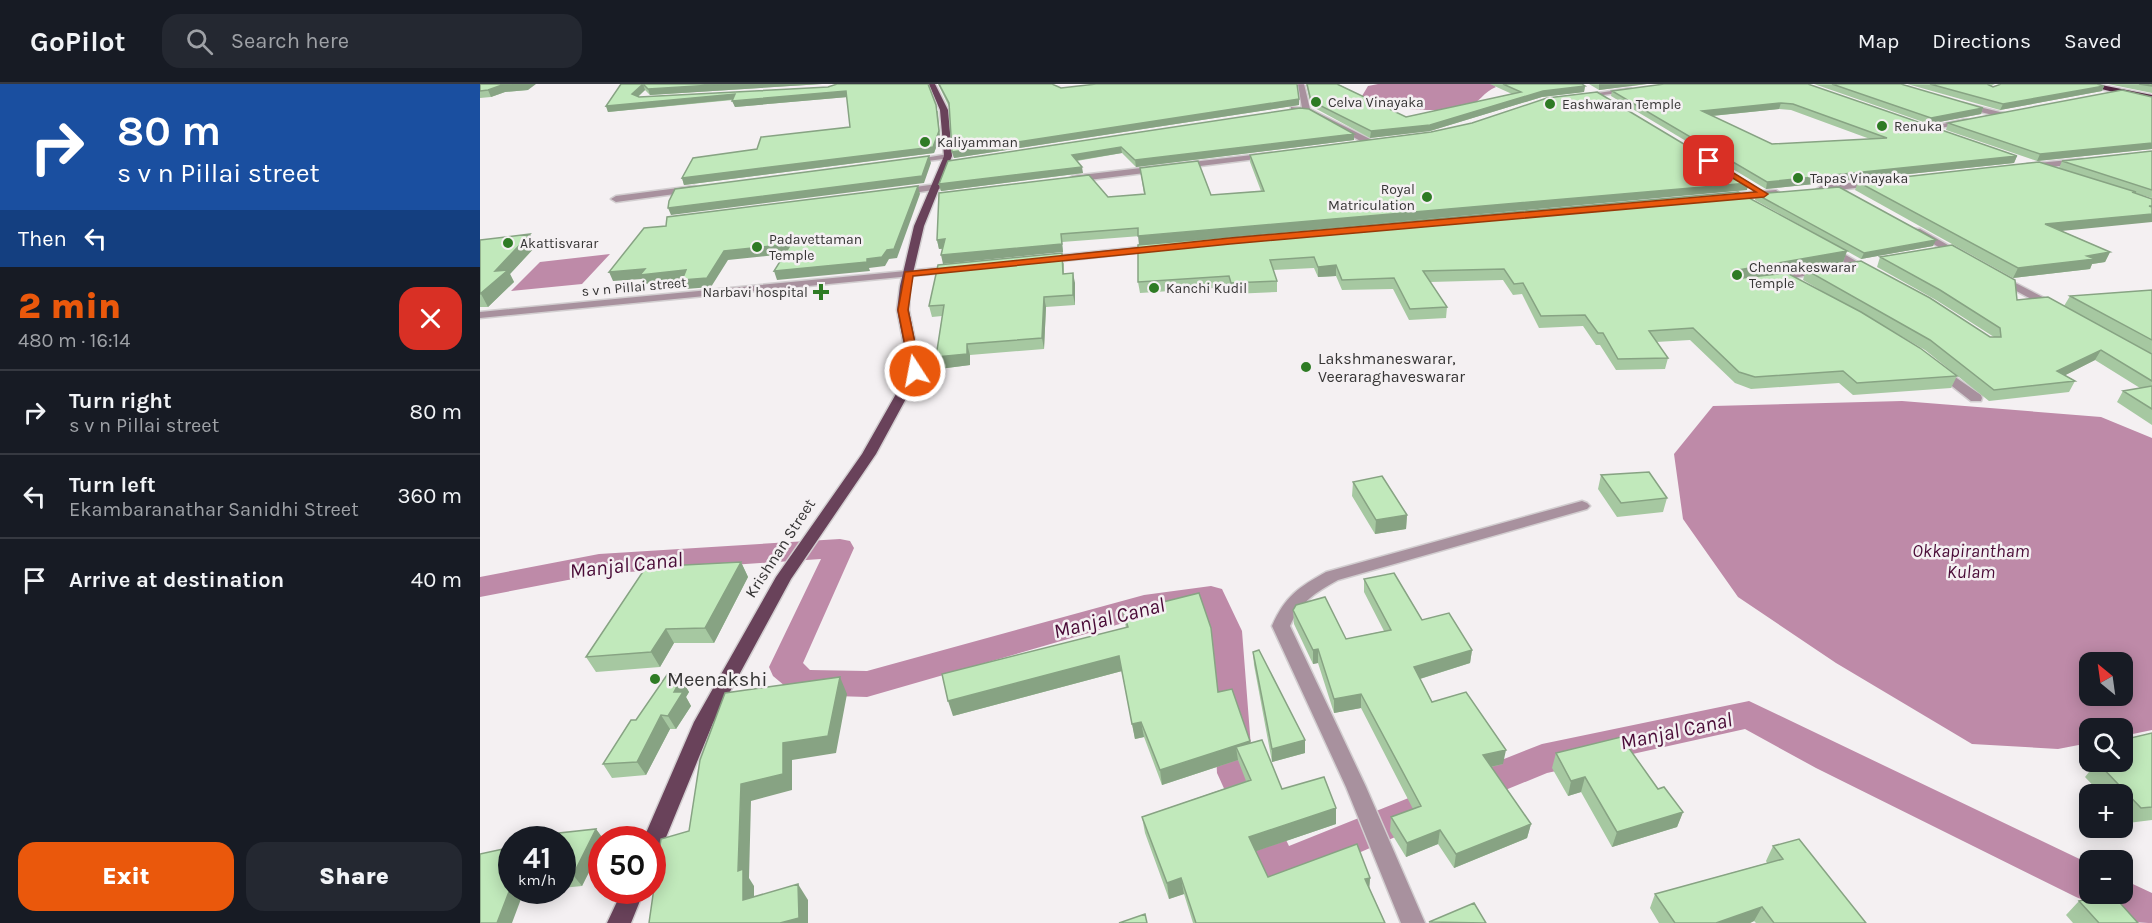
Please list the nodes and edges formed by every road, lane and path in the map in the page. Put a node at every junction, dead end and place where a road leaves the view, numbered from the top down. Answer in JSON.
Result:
{"nodes":[{"id":1,"x":932,"y":84,"type":"edge"},
{"id":2,"x":1301,"y":84,"type":"edge"},
{"id":3,"x":1580,"y":84,"type":"edge"},
{"id":4,"x":2084,"y":84,"type":"edge"},
{"id":5,"x":2095,"y":84,"type":"edge"},
{"id":6,"x":1641,"y":89,"type":"edge"},
{"id":7,"x":2120,"y":91,"type":"junction"},
{"id":8,"x":1598,"y":94,"type":"junction"},
{"id":9,"x":2098,"y":96,"type":"edge"},
{"id":10,"x":1569,"y":97,"type":"edge"},
{"id":11,"x":2152,"y":97,"type":"edge"},
{"id":12,"x":1608,"y":100,"type":"edge"},
{"id":13,"x":1957,"y":103,"type":"edge"},
{"id":14,"x":1306,"y":109,"type":"junction"},
{"id":15,"x":1282,"y":111,"type":"edge"},
{"id":16,"x":2011,"y":113,"type":"edge"},
{"id":17,"x":2001,"y":115,"type":"junction"},
{"id":18,"x":1917,"y":125,"type":"edge"},
{"id":19,"x":1928,"y":128,"type":"junction"},
{"id":20,"x":1949,"y":136,"type":"edge"},
{"id":21,"x":1355,"y":143,"type":"edge"},
{"id":22,"x":1273,"y":154,"type":"edge"},
{"id":23,"x":946,"y":160,"type":"junction"},
{"id":24,"x":2095,"y":160,"type":"edge"},
{"id":25,"x":905,"y":162,"type":"edge"},
{"id":26,"x":956,"y":162,"type":"edge"},
{"id":27,"x":2014,"y":163,"type":"edge"},
{"id":28,"x":2037,"y":166,"type":"junction"},
{"id":29,"x":2058,"y":172,"type":"edge"},
{"id":30,"x":1062,"y":181,"type":"edge"},
{"id":31,"x":1886,"y":182,"type":"edge"},
{"id":32,"x":936,"y":187,"type":"junction"},
{"id":33,"x":1839,"y":187,"type":"junction"},
{"id":34,"x":1754,"y":188,"type":"dead end"},
{"id":35,"x":700,"y":189,"type":"edge"},
{"id":36,"x":1807,"y":190,"type":"edge"},
{"id":37,"x":1785,"y":192,"type":"edge"},
{"id":38,"x":893,"y":193,"type":"edge"},
{"id":39,"x":1764,"y":194,"type":"junction"},
{"id":40,"x":945,"y":195,"type":"edge"},
{"id":41,"x":1737,"y":196,"type":"junction"},
{"id":42,"x":933,"y":197,"type":"junction"},
{"id":43,"x":1858,"y":198,"type":"edge"},
{"id":44,"x":616,"y":199,"type":"dead end"},
{"id":45,"x":1713,"y":199,"type":"edge"},
{"id":46,"x":1756,"y":208,"type":"edge"},
{"id":47,"x":1908,"y":226,"type":"edge"},
{"id":48,"x":1815,"y":241,"type":"edge"},
{"id":49,"x":1171,"y":247,"type":"edge"},
{"id":50,"x":1947,"y":249,"type":"junction"},
{"id":51,"x":1924,"y":252,"type":"edge"},
{"id":52,"x":1878,"y":260,"type":"edge"},
{"id":53,"x":1028,"y":262,"type":"edge"},
{"id":54,"x":1854,"y":263,"type":"junction"},
{"id":55,"x":968,"y":268,"type":"edge"},
{"id":56,"x":908,"y":274,"type":"junction"},
{"id":57,"x":1785,"y":277,"type":"junction"},
{"id":58,"x":1883,"y":279,"type":"edge"},
{"id":59,"x":1765,"y":280,"type":"edge"},
{"id":60,"x":1804,"y":287,"type":"edge"},
{"id":61,"x":2063,"y":312,"type":"edge"},
{"id":62,"x":480,"y":315,"type":"edge"},
{"id":63,"x":1929,"y":362,"type":"edge"},
{"id":64,"x":1976,"y":398,"type":"dead end"},
{"id":65,"x":1582,"y":506,"type":"dead end"},
{"id":66,"x":660,"y":826,"type":"edge"},
{"id":67,"x":628,"y":904,"type":"edge"},
{"id":68,"x":620,"y":923,"type":"edge"},
{"id":69,"x":1413,"y":923,"type":"edge"}],
"edges":[{"from":1,"to":23,"type":"main road"},
{"from":2,"to":14,"type":"street"},
{"from":3,"to":8,"type":"street"},
{"from":4,"to":7,"type":"highway"},
{"from":5,"to":11,"type":"highway"},
{"from":6,"to":8,"type":"street"},
{"from":7,"to":9,"type":"street"},
{"from":7,"to":11,"type":"highway"},
{"from":8,"to":10,"type":"street"},
{"from":8,"to":12,"type":"street"},
{"from":13,"to":17,"type":"street"},
{"from":14,"to":15,"type":"street"},
{"from":14,"to":21,"type":"street"},
{"from":16,"to":17,"type":"street"},
{"from":17,"to":19,"type":"street"},
{"from":18,"to":19,"type":"street"},
{"from":19,"to":20,"type":"street"},
{"from":22,"to":30,"type":"street"},
{"from":23,"to":25,"type":"street"},
{"from":23,"to":26,"type":"street"},
{"from":23,"to":32,"type":"main road","name":"Krishnan Street"},
{"from":24,"to":28,"type":"street"},
{"from":27,"to":28,"type":"street"},
{"from":28,"to":29,"type":"street"},
{"from":31,"to":33,"type":"street"},
{"from":32,"to":38,"type":"street"},
{"from":32,"to":42,"type":"main road","name":"Krishnan Street"},
{"from":33,"to":36,"type":"street"},
{"from":33,"to":43,"type":"street"},
{"from":34,"to":39,"type":"street"},
{"from":35,"to":44,"type":"street"},
{"from":37,"to":39,"type":"street"},
{"from":39,"to":41,"type":"street"},
{"from":40,"to":42,"type":"street"},
{"from":41,"to":45,"type":"street"},
{"from":41,"to":46,"type":"street"},
{"from":42,"to":56,"type":"main road","name":"Krishnan Street"},
{"from":47,"to":50,"type":"street"},
{"from":48,"to":54,"type":"street"},
{"from":49,"to":53,"type":"street"},
{"from":50,"to":51,"type":"street"},
{"from":50,"to":61,"type":"street"},
{"from":52,"to":54,"type":"street"},
{"from":54,"to":57,"type":"street"},
{"from":54,"to":58,"type":"street"},
{"from":55,"to":56,"type":"street","name":"s v n Pillai street"},
{"from":56,"to":62,"type":"street","name":"s v n Pillai street"},
{"from":56,"to":66,"type":"main road","name":"Krishnan Street"},
{"from":57,"to":59,"type":"street"},
{"from":57,"to":60,"type":"street"},
{"from":63,"to":64,"type":"street"},
{"from":65,"to":69,"type":"street"},
{"from":67,"to":68,"type":"main road"}]}
